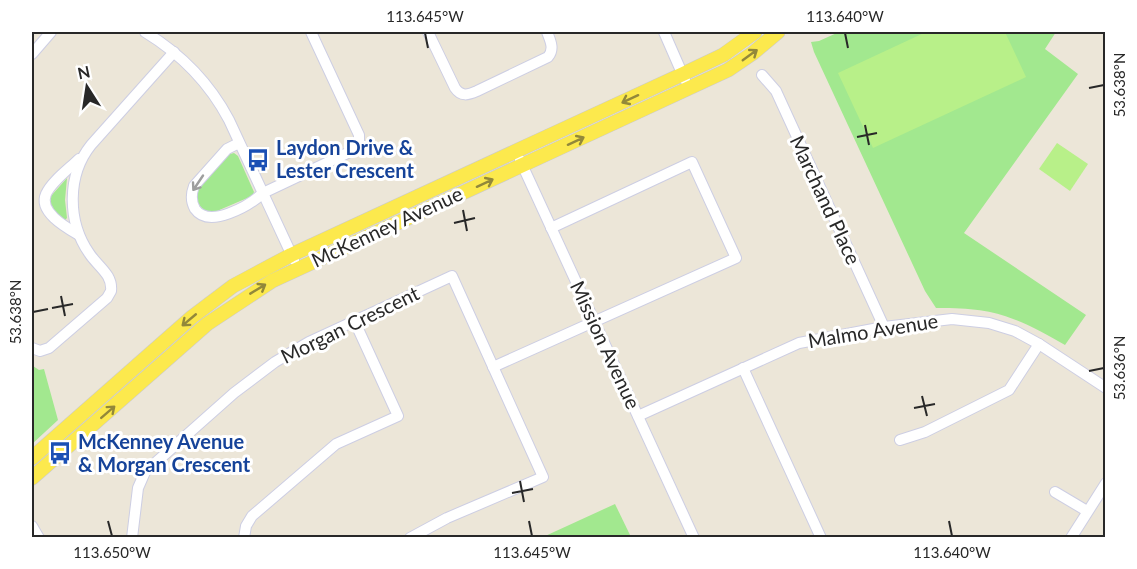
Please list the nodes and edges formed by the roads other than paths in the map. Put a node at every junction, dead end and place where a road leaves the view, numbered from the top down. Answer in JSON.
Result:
{"nodes":[{"id":1,"x":51,"y":32,"type":"edge"},
{"id":2,"x":145,"y":32,"type":"edge"},
{"id":3,"x":311,"y":32,"type":"edge"},
{"id":4,"x":428,"y":32,"type":"edge"},
{"id":5,"x":547,"y":32,"type":"edge"},
{"id":6,"x":664,"y":32,"type":"edge"},
{"id":7,"x":755,"y":32,"type":"edge"},
{"id":8,"x":778,"y":32,"type":"edge"},
{"id":9,"x":174,"y":52,"type":"junction"},
{"id":10,"x":32,"y":54,"type":"edge"},
{"id":11,"x":683,"y":74,"type":"junction"},
{"id":12,"x":762,"y":75,"type":"dead end"},
{"id":13,"x":689,"y":88,"type":"junction"},
{"id":14,"x":239,"y":143,"type":"junction"},
{"id":15,"x":516,"y":152,"type":"junction"},
{"id":16,"x":84,"y":155,"type":"junction"},
{"id":17,"x":522,"y":165,"type":"junction"},
{"id":18,"x":263,"y":193,"type":"junction"},
{"id":19,"x":552,"y":228,"type":"junction"},
{"id":20,"x":79,"y":235,"type":"junction"},
{"id":21,"x":291,"y":255,"type":"junction"},
{"id":22,"x":298,"y":268,"type":"junction"},
{"id":23,"x":354,"y":320,"type":"junction"},
{"id":24,"x":593,"y":321,"type":"junction"},
{"id":25,"x":884,"y":327,"type":"junction"},
{"id":26,"x":1039,"y":344,"type":"junction"},
{"id":27,"x":32,"y":348,"type":"edge"},
{"id":28,"x":493,"y":367,"type":"junction"},
{"id":29,"x":743,"y":368,"type":"junction"},
{"id":30,"x":1106,"y":388,"type":"edge"},
{"id":31,"x":638,"y":416,"type":"junction"},
{"id":32,"x":900,"y":440,"type":"dead end"},
{"id":33,"x":32,"y":458,"type":"edge"},
{"id":34,"x":32,"y":478,"type":"edge"},
{"id":35,"x":1106,"y":483,"type":"edge"},
{"id":36,"x":1055,"y":492,"type":"dead end"},
{"id":37,"x":1087,"y":511,"type":"junction"},
{"id":38,"x":32,"y":526,"type":"edge"},
{"id":39,"x":39,"y":537,"type":"edge"},
{"id":40,"x":132,"y":537,"type":"edge"},
{"id":41,"x":244,"y":537,"type":"edge"},
{"id":42,"x":410,"y":537,"type":"edge"},
{"id":43,"x":694,"y":537,"type":"edge"},
{"id":44,"x":821,"y":537,"type":"edge"},
{"id":45,"x":1071,"y":537,"type":"edge"}],
"edges":[{"from":1,"to":10,"type":"street"},
{"from":2,"to":9,"type":"street"},
{"from":3,"to":18,"type":"street"},
{"from":4,"to":5,"type":"street"},
{"from":6,"to":11,"type":"street"},
{"from":7,"to":11,"type":"main road","name":"McKenney Avenue"},
{"from":13,"to":8,"type":"main road","name":"McKenney Avenue","one_way":true},
{"from":9,"to":14,"type":"street"},
{"from":9,"to":16,"type":"street"},
{"from":11,"to":13,"type":"street"},
{"from":11,"to":15,"type":"main road","name":"McKenney Avenue","one_way":true},
{"from":12,"to":25,"type":"street","name":"Marchand Place"},
{"from":17,"to":13,"type":"main road","name":"McKenney Avenue","one_way":true},
{"from":14,"to":18,"type":"street"},
{"from":14,"to":18,"type":"street","one_way":true},
{"from":15,"to":17,"type":"street","name":"Mission Avenue"},
{"from":15,"to":21,"type":"main road","name":"McKenney Avenue"},
{"from":16,"to":20,"type":"street"},
{"from":16,"to":20,"type":"street"},
{"from":17,"to":19,"type":"street","name":"Mission Avenue"},
{"from":22,"to":17,"type":"main road","name":"McKenney Avenue","one_way":true},
{"from":18,"to":21,"type":"street"},
{"from":19,"to":24,"type":"street","name":"Mission Avenue"},
{"from":19,"to":24,"type":"street"},
{"from":20,"to":27,"type":"street"},
{"from":21,"to":22,"type":"street"},
{"from":21,"to":33,"type":"main road","name":"McKenney Avenue","one_way":true},
{"from":34,"to":22,"type":"main road","name":"McKenney Avenue","one_way":true},
{"from":23,"to":28,"type":"street","name":"Morgan Crescent"},
{"from":23,"to":40,"type":"street","name":"Morgan Crescent"},
{"from":23,"to":41,"type":"street"},
{"from":24,"to":28,"type":"street"},
{"from":24,"to":31,"type":"street","name":"Mission Avenue"},
{"from":25,"to":26,"type":"street","name":"Malmo Avenue"},
{"from":25,"to":29,"type":"street","name":"Malmo Avenue"},
{"from":26,"to":30,"type":"street","name":"Malmo Avenue"},
{"from":26,"to":32,"type":"street"},
{"from":28,"to":42,"type":"street","name":"Morgan Crescent"},
{"from":29,"to":31,"type":"street","name":"Malmo Avenue"},
{"from":29,"to":44,"type":"street"},
{"from":31,"to":43,"type":"street","name":"Mission Avenue"},
{"from":35,"to":37,"type":"street"},
{"from":36,"to":37,"type":"street"},
{"from":37,"to":45,"type":"street"},
{"from":38,"to":39,"type":"street"}]}
